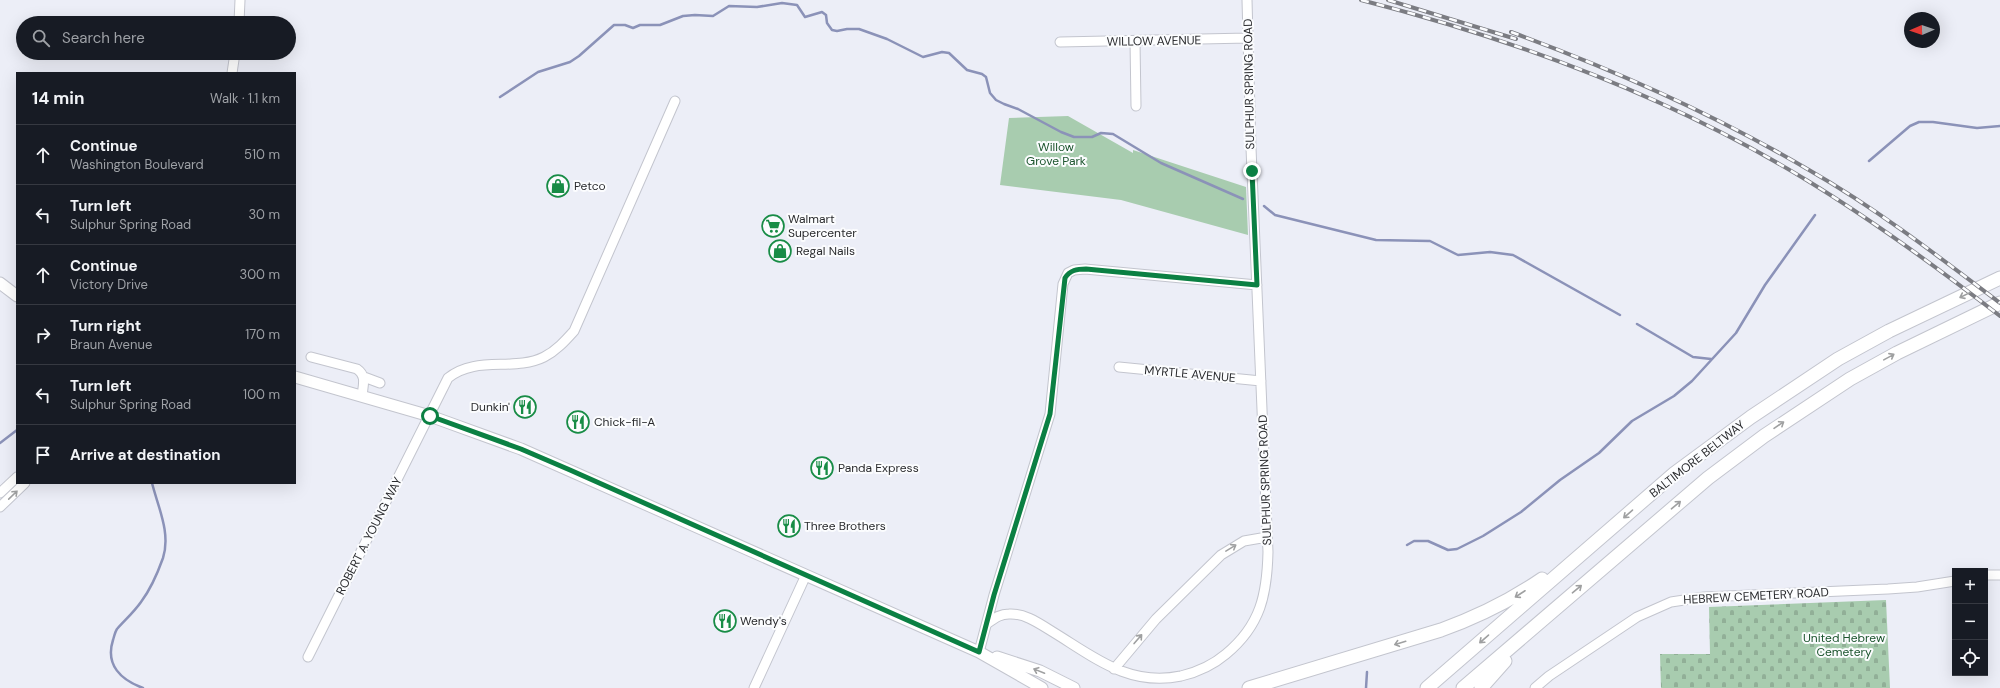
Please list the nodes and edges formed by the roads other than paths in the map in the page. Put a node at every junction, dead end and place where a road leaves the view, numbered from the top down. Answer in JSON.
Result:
{"nodes":[{"id":1,"x":240,"y":0,"type":"edge"},
{"id":2,"x":1247,"y":0,"type":"edge"},
{"id":3,"x":239,"y":16,"type":"edge"},
{"id":4,"x":1248,"y":38,"type":"junction"},
{"id":5,"x":1135,"y":41,"type":"junction"},
{"id":6,"x":1060,"y":42,"type":"dead end"},
{"id":7,"x":234,"y":60,"type":"edge"},
{"id":8,"x":232,"y":72,"type":"edge"},
{"id":9,"x":675,"y":101,"type":"dead end"},
{"id":10,"x":1136,"y":106,"type":"dead end"},
{"id":11,"x":2000,"y":278,"type":"edge"},
{"id":12,"x":0,"y":282,"type":"edge"},
{"id":13,"x":1257,"y":285,"type":"junction"},
{"id":14,"x":16,"y":289,"type":"edge"},
{"id":15,"x":16,"y":295,"type":"edge"},
{"id":16,"x":2000,"y":303,"type":"edge"},
{"id":17,"x":311,"y":357,"type":"dead end"},
{"id":18,"x":1119,"y":367,"type":"dead end"},
{"id":19,"x":296,"y":377,"type":"edge"},
{"id":20,"x":364,"y":377,"type":"junction"},
{"id":21,"x":1261,"y":381,"type":"junction"},
{"id":22,"x":380,"y":382,"type":"dead end"},
{"id":23,"x":362,"y":396,"type":"junction"},
{"id":24,"x":430,"y":416,"type":"junction"},
{"id":25,"x":16,"y":478,"type":"edge"},
{"id":26,"x":24,"y":484,"type":"edge"},
{"id":27,"x":0,"y":493,"type":"edge"},
{"id":28,"x":0,"y":507,"type":"edge"},
{"id":29,"x":1267,"y":537,"type":"junction"},
{"id":30,"x":1598,"y":540,"type":"junction"},
{"id":31,"x":806,"y":575,"type":"junction"},
{"id":32,"x":1988,"y":575,"type":"edge"},
{"id":33,"x":2000,"y":575,"type":"edge"},
{"id":34,"x":1952,"y":581,"type":"edge"},
{"id":35,"x":1560,"y":604,"type":"junction"},
{"id":36,"x":988,"y":623,"type":"junction"},
{"id":37,"x":979,"y":652,"type":"junction"},
{"id":38,"x":308,"y":656,"type":"dead end"},
{"id":39,"x":1114,"y":669,"type":"junction"},
{"id":40,"x":754,"y":688,"type":"edge"},
{"id":41,"x":1042,"y":688,"type":"edge"},
{"id":42,"x":1074,"y":688,"type":"edge"},
{"id":43,"x":1249,"y":688,"type":"edge"},
{"id":44,"x":1427,"y":688,"type":"edge"},
{"id":45,"x":1463,"y":688,"type":"edge"},
{"id":46,"x":1481,"y":688,"type":"edge"},
{"id":47,"x":1535,"y":688,"type":"edge"}],
"edges":[{"from":1,"to":3,"type":"street"},
{"from":2,"to":4,"type":"street","name":"SULPHUR SPRING ROAD"},
{"from":4,"to":5,"type":"street","name":"WILLOW AVENUE"},
{"from":4,"to":13,"type":"street","name":"SULPHUR SPRING ROAD"},
{"from":5,"to":6,"type":"street","name":"WILLOW AVENUE"},
{"from":5,"to":10,"type":"street"},
{"from":7,"to":8,"type":"street"},
{"from":9,"to":24,"type":"street","name":"ROBERT A. YOUNG WAY"},
{"from":11,"to":30,"type":"highway","name":"BALTIMORE BELTWAY","one_way":true},
{"from":12,"to":14,"type":"main road"},
{"from":12,"to":15,"type":"main road"},
{"from":13,"to":21,"type":"street","name":"SULPHUR SPRING ROAD"},
{"from":13,"to":36,"type":"street"},
{"from":35,"to":16,"type":"highway","name":"BALTIMORE BELTWAY","one_way":true},
{"from":17,"to":20,"type":"street"},
{"from":18,"to":21,"type":"street","name":"MYRTLE AVENUE"},
{"from":19,"to":23,"type":"main road"},
{"from":20,"to":22,"type":"street"},
{"from":20,"to":23,"type":"street"},
{"from":21,"to":29,"type":"street","name":"SULPHUR SPRING ROAD"},
{"from":23,"to":24,"type":"main road"},
{"from":24,"to":31,"type":"main road"},
{"from":24,"to":38,"type":"street","name":"ROBERT A. YOUNG WAY"},
{"from":25,"to":27,"type":"street"},
{"from":28,"to":26,"type":"street","one_way":true},
{"from":39,"to":29,"type":"street","one_way":true},
{"from":29,"to":39,"type":"street","name":"SULPHUR SPRING ROAD"},
{"from":30,"to":43,"type":"highway","one_way":true},
{"from":30,"to":44,"type":"highway","name":"BALTIMORE BELTWAY","one_way":true},
{"from":31,"to":37,"type":"main road"},
{"from":31,"to":40,"type":"street"},
{"from":32,"to":33,"type":"street"},
{"from":34,"to":47,"type":"street","name":"HEBREW CEMETERY ROAD"},
{"from":35,"to":45,"type":"highway","name":"BALTIMORE BELTWAY"},
{"from":35,"to":46,"type":"highway"},
{"from":36,"to":37,"type":"street"},
{"from":36,"to":39,"type":"street","name":"SULPHUR SPRING ROAD"},
{"from":37,"to":41,"type":"main road"},
{"from":42,"to":37,"type":"main road","one_way":true}]}
